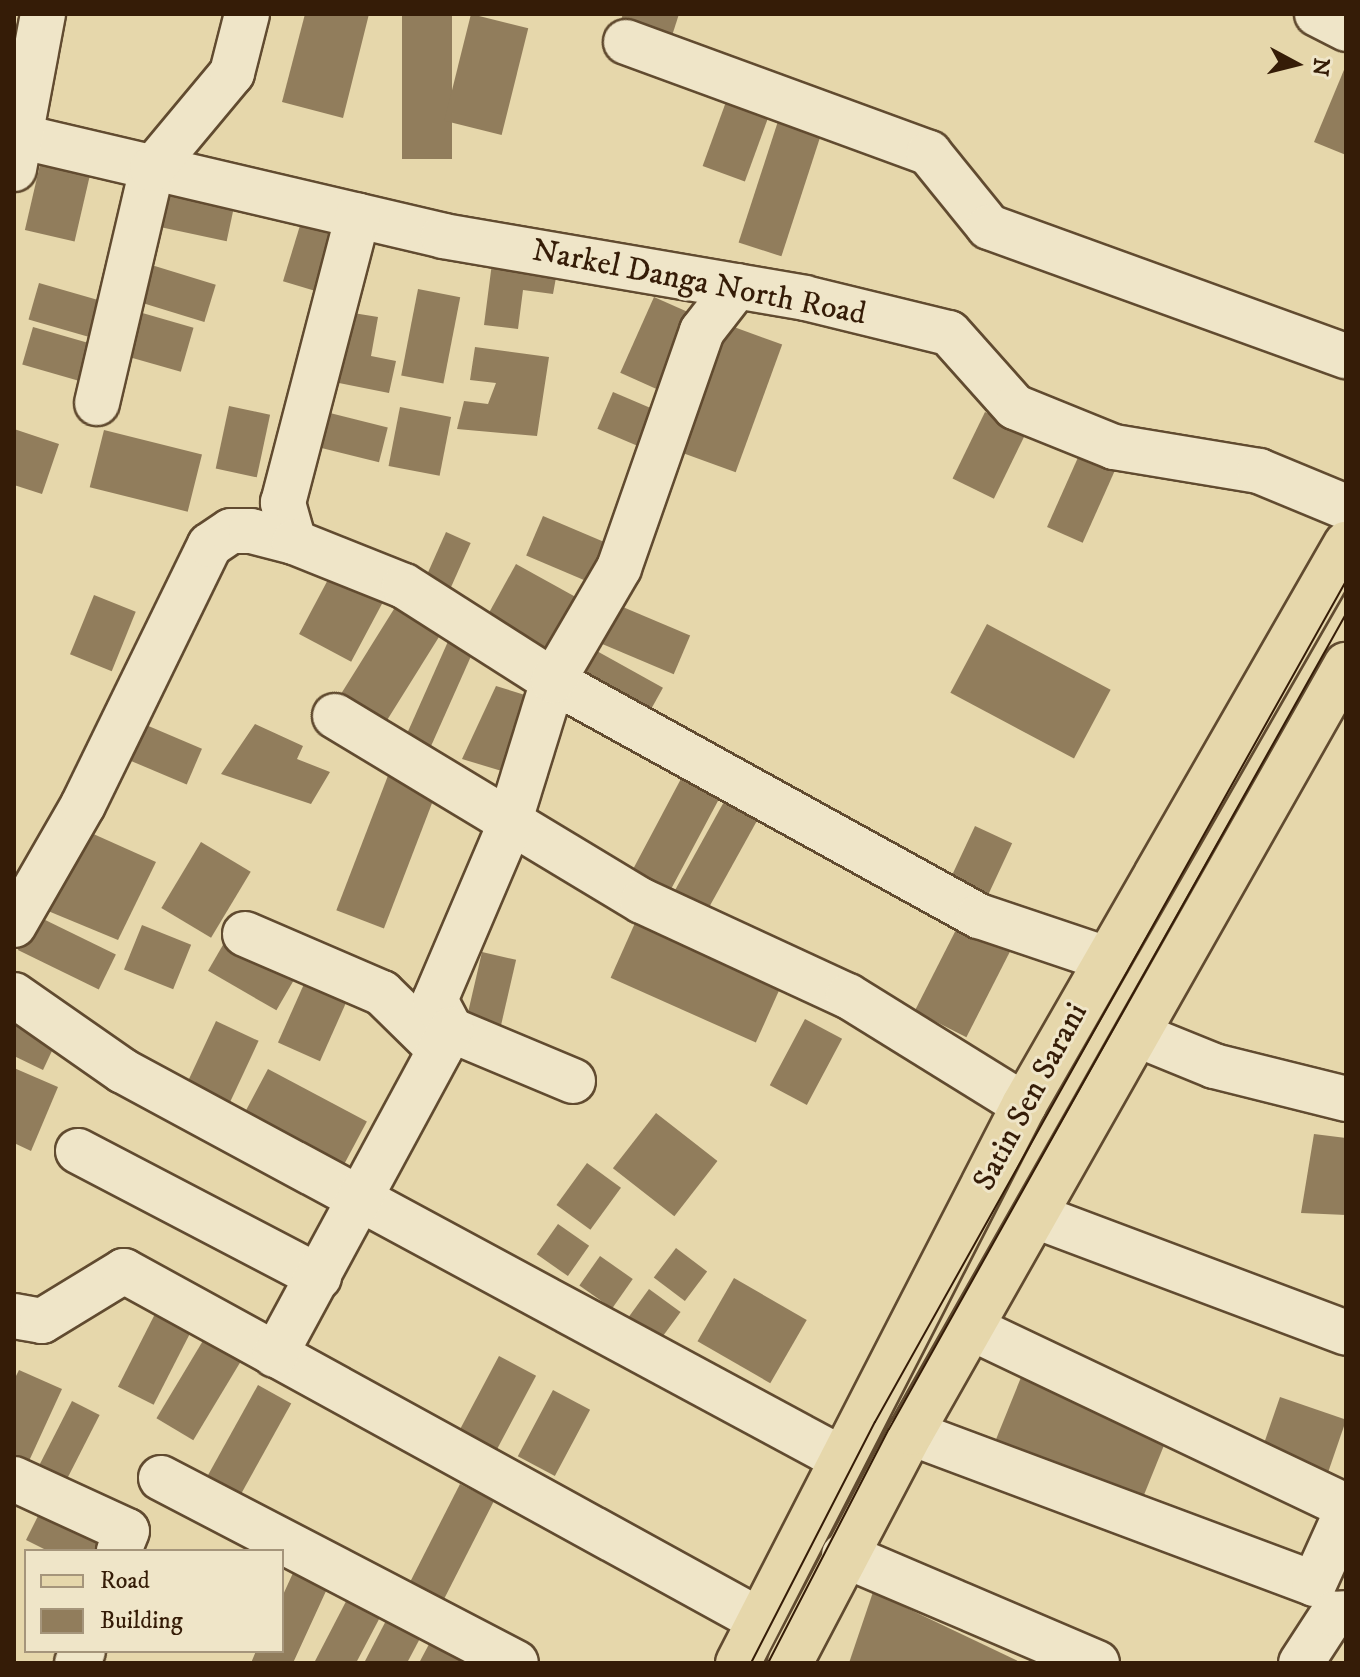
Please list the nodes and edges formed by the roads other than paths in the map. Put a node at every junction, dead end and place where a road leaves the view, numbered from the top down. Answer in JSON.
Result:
{"nodes":[{"id":1,"x":43,"y":14,"type":"edge"},
{"id":2,"x":247,"y":14,"type":"edge"},
{"id":3,"x":1317,"y":14,"type":"edge"},
{"id":4,"x":1346,"y":29,"type":"edge"},
{"id":5,"x":626,"y":42,"type":"dead end"},
{"id":6,"x":15,"y":146,"type":"edge"},
{"id":7,"x":152,"y":169,"type":"junction"},
{"id":8,"x":358,"y":216,"type":"junction"},
{"id":9,"x":737,"y":286,"type":"junction"},
{"id":10,"x":1346,"y":356,"type":"edge"},
{"id":11,"x":97,"y":403,"type":"dead end"},
{"id":12,"x":1346,"y":507,"type":"edge"},
{"id":13,"x":294,"y":542,"type":"junction"},
{"id":14,"x":1346,"y":544,"type":"edge"},
{"id":15,"x":1346,"y":665,"type":"edge"},
{"id":16,"x":553,"y":681,"type":"junction"},
{"id":17,"x":335,"y":716,"type":"dead end"},
{"id":18,"x":510,"y":821,"type":"junction"},
{"id":19,"x":14,"y":925,"type":"edge"},
{"id":20,"x":245,"y":934,"type":"dead end"},
{"id":21,"x":1107,"y":959,"type":"junction"},
{"id":22,"x":14,"y":995,"type":"edge"},
{"id":23,"x":1138,"y":1035,"type":"junction"},
{"id":24,"x":445,"y":1040,"type":"junction"},
{"id":25,"x":573,"y":1081,"type":"dead end"},
{"id":26,"x":1346,"y":1099,"type":"edge"},
{"id":27,"x":1024,"y":1105,"type":"junction"},
{"id":28,"x":78,"y":1151,"type":"dead end"},
{"id":29,"x":360,"y":1200,"type":"junction"},
{"id":30,"x":1038,"y":1217,"type":"junction"},
{"id":31,"x":319,"y":1277,"type":"junction"},
{"id":32,"x":14,"y":1316,"type":"edge"},
{"id":33,"x":971,"y":1328,"type":"junction"},
{"id":34,"x":1346,"y":1333,"type":"edge"},
{"id":35,"x":275,"y":1355,"type":"junction"},
{"id":36,"x":911,"y":1433,"type":"junction"},
{"id":37,"x":842,"y":1459,"type":"junction"},
{"id":38,"x":161,"y":1478,"type":"dead end"},
{"id":39,"x":14,"y":1479,"type":"edge"},
{"id":40,"x":1346,"y":1506,"type":"edge"},
{"id":41,"x":1346,"y":1513,"type":"edge"},
{"id":42,"x":120,"y":1549,"type":"edge"},
{"id":43,"x":844,"y":1555,"type":"junction"},
{"id":44,"x":1346,"y":1613,"type":"edge"},
{"id":45,"x":759,"y":1620,"type":"junction"},
{"id":46,"x":516,"y":1663,"type":"edge"},
{"id":47,"x":738,"y":1663,"type":"edge"},
{"id":48,"x":790,"y":1663,"type":"edge"},
{"id":49,"x":1097,"y":1663,"type":"edge"},
{"id":50,"x":1301,"y":1663,"type":"edge"}],
"edges":[{"from":1,"to":6,"type":"street"},
{"from":2,"to":7,"type":"street"},
{"from":3,"to":4,"type":"street"},
{"from":5,"to":10,"type":"street"},
{"from":6,"to":7,"type":"street","name":"Narkel Danga North Road"},
{"from":7,"to":8,"type":"street","name":"Narkel Danga North Road"},
{"from":7,"to":11,"type":"street"},
{"from":8,"to":9,"type":"street","name":"Narkel Danga North Road"},
{"from":8,"to":13,"type":"street"},
{"from":9,"to":12,"type":"street","name":"Narkel Danga North Road"},
{"from":9,"to":16,"type":"street"},
{"from":13,"to":16,"type":"street"},
{"from":13,"to":19,"type":"street"},
{"from":14,"to":21,"type":"main road","name":"Satin Sen Sarani"},
{"from":15,"to":23,"type":"main road","name":"Satin Sen Sarani"},
{"from":16,"to":18,"type":"street"},
{"from":16,"to":21,"type":"street"},
{"from":17,"to":18,"type":"street"},
{"from":18,"to":24,"type":"street"},
{"from":18,"to":27,"type":"street"},
{"from":20,"to":24,"type":"street"},
{"from":21,"to":27,"type":"main road","name":"Satin Sen Sarani"},
{"from":22,"to":29,"type":"street"},
{"from":23,"to":26,"type":"street"},
{"from":23,"to":30,"type":"main road","name":"Satin Sen Sarani"},
{"from":24,"to":25,"type":"street"},
{"from":24,"to":29,"type":"street"},
{"from":27,"to":37,"type":"main road","name":"Satin Sen Sarani"},
{"from":28,"to":31,"type":"street"},
{"from":29,"to":31,"type":"street"},
{"from":29,"to":37,"type":"street"},
{"from":30,"to":33,"type":"main road","name":"Satin Sen Sarani"},
{"from":30,"to":34,"type":"street"},
{"from":31,"to":35,"type":"street"},
{"from":32,"to":35,"type":"street"},
{"from":33,"to":36,"type":"main road","name":"Satin Sen Sarani"},
{"from":33,"to":40,"type":"street"},
{"from":35,"to":45,"type":"street"},
{"from":36,"to":41,"type":"street"},
{"from":36,"to":43,"type":"main road","name":"Satin Sen Sarani"},
{"from":37,"to":45,"type":"main road","name":"Satin Sen Sarani"},
{"from":38,"to":46,"type":"street"},
{"from":39,"to":42,"type":"street"},
{"from":43,"to":48,"type":"main road","name":"Satin Sen Sarani"},
{"from":43,"to":49,"type":"street"},
{"from":44,"to":50,"type":"street"},
{"from":45,"to":47,"type":"main road","name":"Satin Sen Sarani"}]}
